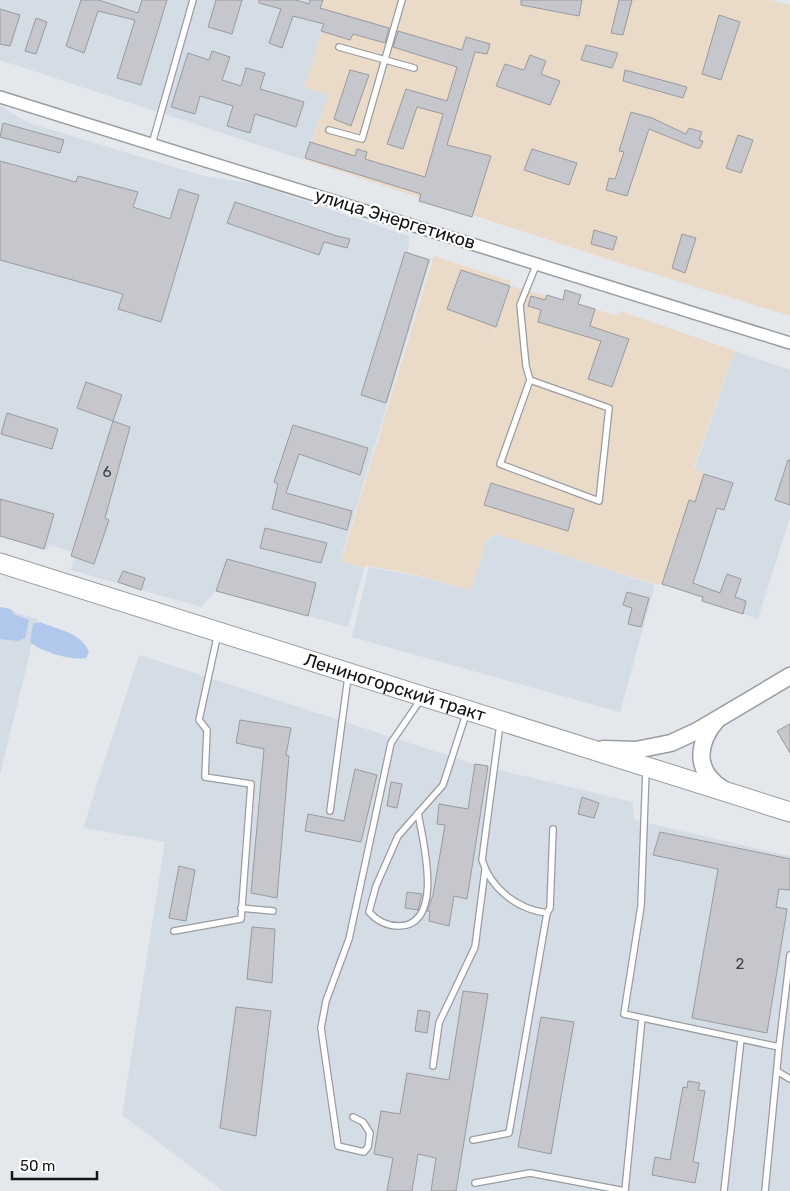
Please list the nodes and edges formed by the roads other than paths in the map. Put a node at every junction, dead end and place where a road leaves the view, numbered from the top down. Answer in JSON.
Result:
{"nodes":[{"id":1,"x":193,"y":0,"type":"edge"},
{"id":2,"x":402,"y":0,"type":"edge"},
{"id":3,"x":339,"y":47,"type":"dead end"},
{"id":4,"x":384,"y":60,"type":"junction"},
{"id":5,"x":414,"y":68,"type":"dead end"},
{"id":6,"x":0,"y":97,"type":"edge"},
{"id":7,"x":329,"y":130,"type":"dead end"},
{"id":8,"x":152,"y":144,"type":"junction"},
{"id":9,"x":537,"y":263,"type":"junction"},
{"id":10,"x":790,"y":343,"type":"edge"},
{"id":11,"x":530,"y":380,"type":"junction"},
{"id":12,"x":0,"y":563,"type":"edge"},
{"id":13,"x":218,"y":631,"type":"junction"},
{"id":14,"x":349,"y":672,"type":"junction"},
{"id":15,"x":790,"y":676,"type":"edge"},
{"id":16,"x":424,"y":696,"type":"junction"},
{"id":17,"x":467,"y":709,"type":"junction"},
{"id":18,"x":726,"y":714,"type":"junction"},
{"id":19,"x":501,"y":720,"type":"junction"},
{"id":20,"x":587,"y":746,"type":"junction"},
{"id":21,"x":646,"y":765,"type":"junction"},
{"id":22,"x":729,"y":792,"type":"junction"},
{"id":23,"x":330,"y":811,"type":"dead end"},
{"id":24,"x":418,"y":812,"type":"junction"},
{"id":25,"x":790,"y":812,"type":"edge"},
{"id":26,"x":553,"y":830,"type":"dead end"},
{"id":27,"x":485,"y":870,"type":"junction"},
{"id":28,"x":241,"y":908,"type":"junction"},
{"id":29,"x":273,"y":911,"type":"dead end"},
{"id":30,"x":547,"y":913,"type":"junction"},
{"id":31,"x":174,"y":931,"type":"dead end"},
{"id":32,"x":790,"y":955,"type":"edge"},
{"id":33,"x":642,"y":1018,"type":"junction"},
{"id":34,"x":741,"y":1039,"type":"junction"},
{"id":35,"x":779,"y":1047,"type":"junction"},
{"id":36,"x":433,"y":1066,"type":"dead end"},
{"id":37,"x":777,"y":1071,"type":"junction"},
{"id":38,"x":790,"y":1079,"type":"edge"},
{"id":39,"x":353,"y":1117,"type":"dead end"},
{"id":40,"x":473,"y":1140,"type":"dead end"},
{"id":41,"x":474,"y":1183,"type":"dead end"},
{"id":42,"x":724,"y":1191,"type":"edge"},
{"id":43,"x":766,"y":1191,"type":"edge"}],
"edges":[{"from":1,"to":8,"type":"lane"},
{"from":2,"to":4,"type":"lane"},
{"from":3,"to":4,"type":"lane"},
{"from":4,"to":5,"type":"lane"},
{"from":4,"to":7,"type":"lane"},
{"from":6,"to":8,"type":"street","name":"улица Энергетиков"},
{"from":8,"to":9,"type":"street","name":"улица Энергетиков"},
{"from":9,"to":10,"type":"street","name":"улица Энергетиков"},
{"from":9,"to":11,"type":"lane"},
{"from":11,"to":11,"type":"lane"},
{"from":12,"to":13,"type":"main road","name":"Лениногорский тракт"},
{"from":13,"to":14,"type":"main road","name":"Лениногорский тракт"},
{"from":13,"to":28,"type":"lane"},
{"from":14,"to":16,"type":"main road","name":"Лениногорский тракт"},
{"from":14,"to":23,"type":"lane"},
{"from":15,"to":18,"type":"street"},
{"from":16,"to":17,"type":"main road","name":"Лениногорский тракт"},
{"from":16,"to":39,"type":"lane"},
{"from":17,"to":19,"type":"main road","name":"Лениногорский тракт"},
{"from":17,"to":24,"type":"lane"},
{"from":18,"to":20,"type":"street"},
{"from":18,"to":22,"type":"street"},
{"from":19,"to":20,"type":"main road","name":"Лениногорский тракт"},
{"from":19,"to":27,"type":"lane"},
{"from":20,"to":21,"type":"main road","name":"Лениногорский тракт"},
{"from":21,"to":22,"type":"main road","name":"Лениногорский тракт"},
{"from":21,"to":33,"type":"lane"},
{"from":22,"to":25,"type":"main road","name":"Лениногорский тракт"},
{"from":24,"to":24,"type":"lane"},
{"from":26,"to":30,"type":"lane"},
{"from":27,"to":30,"type":"lane"},
{"from":27,"to":36,"type":"lane"},
{"from":28,"to":29,"type":"lane"},
{"from":28,"to":31,"type":"lane"},
{"from":30,"to":40,"type":"lane"},
{"from":32,"to":35,"type":"lane"},
{"from":33,"to":34,"type":"lane"},
{"from":33,"to":41,"type":"lane"},
{"from":34,"to":35,"type":"lane"},
{"from":34,"to":42,"type":"lane"},
{"from":35,"to":37,"type":"lane"},
{"from":37,"to":38,"type":"lane"},
{"from":37,"to":43,"type":"lane"}]}
